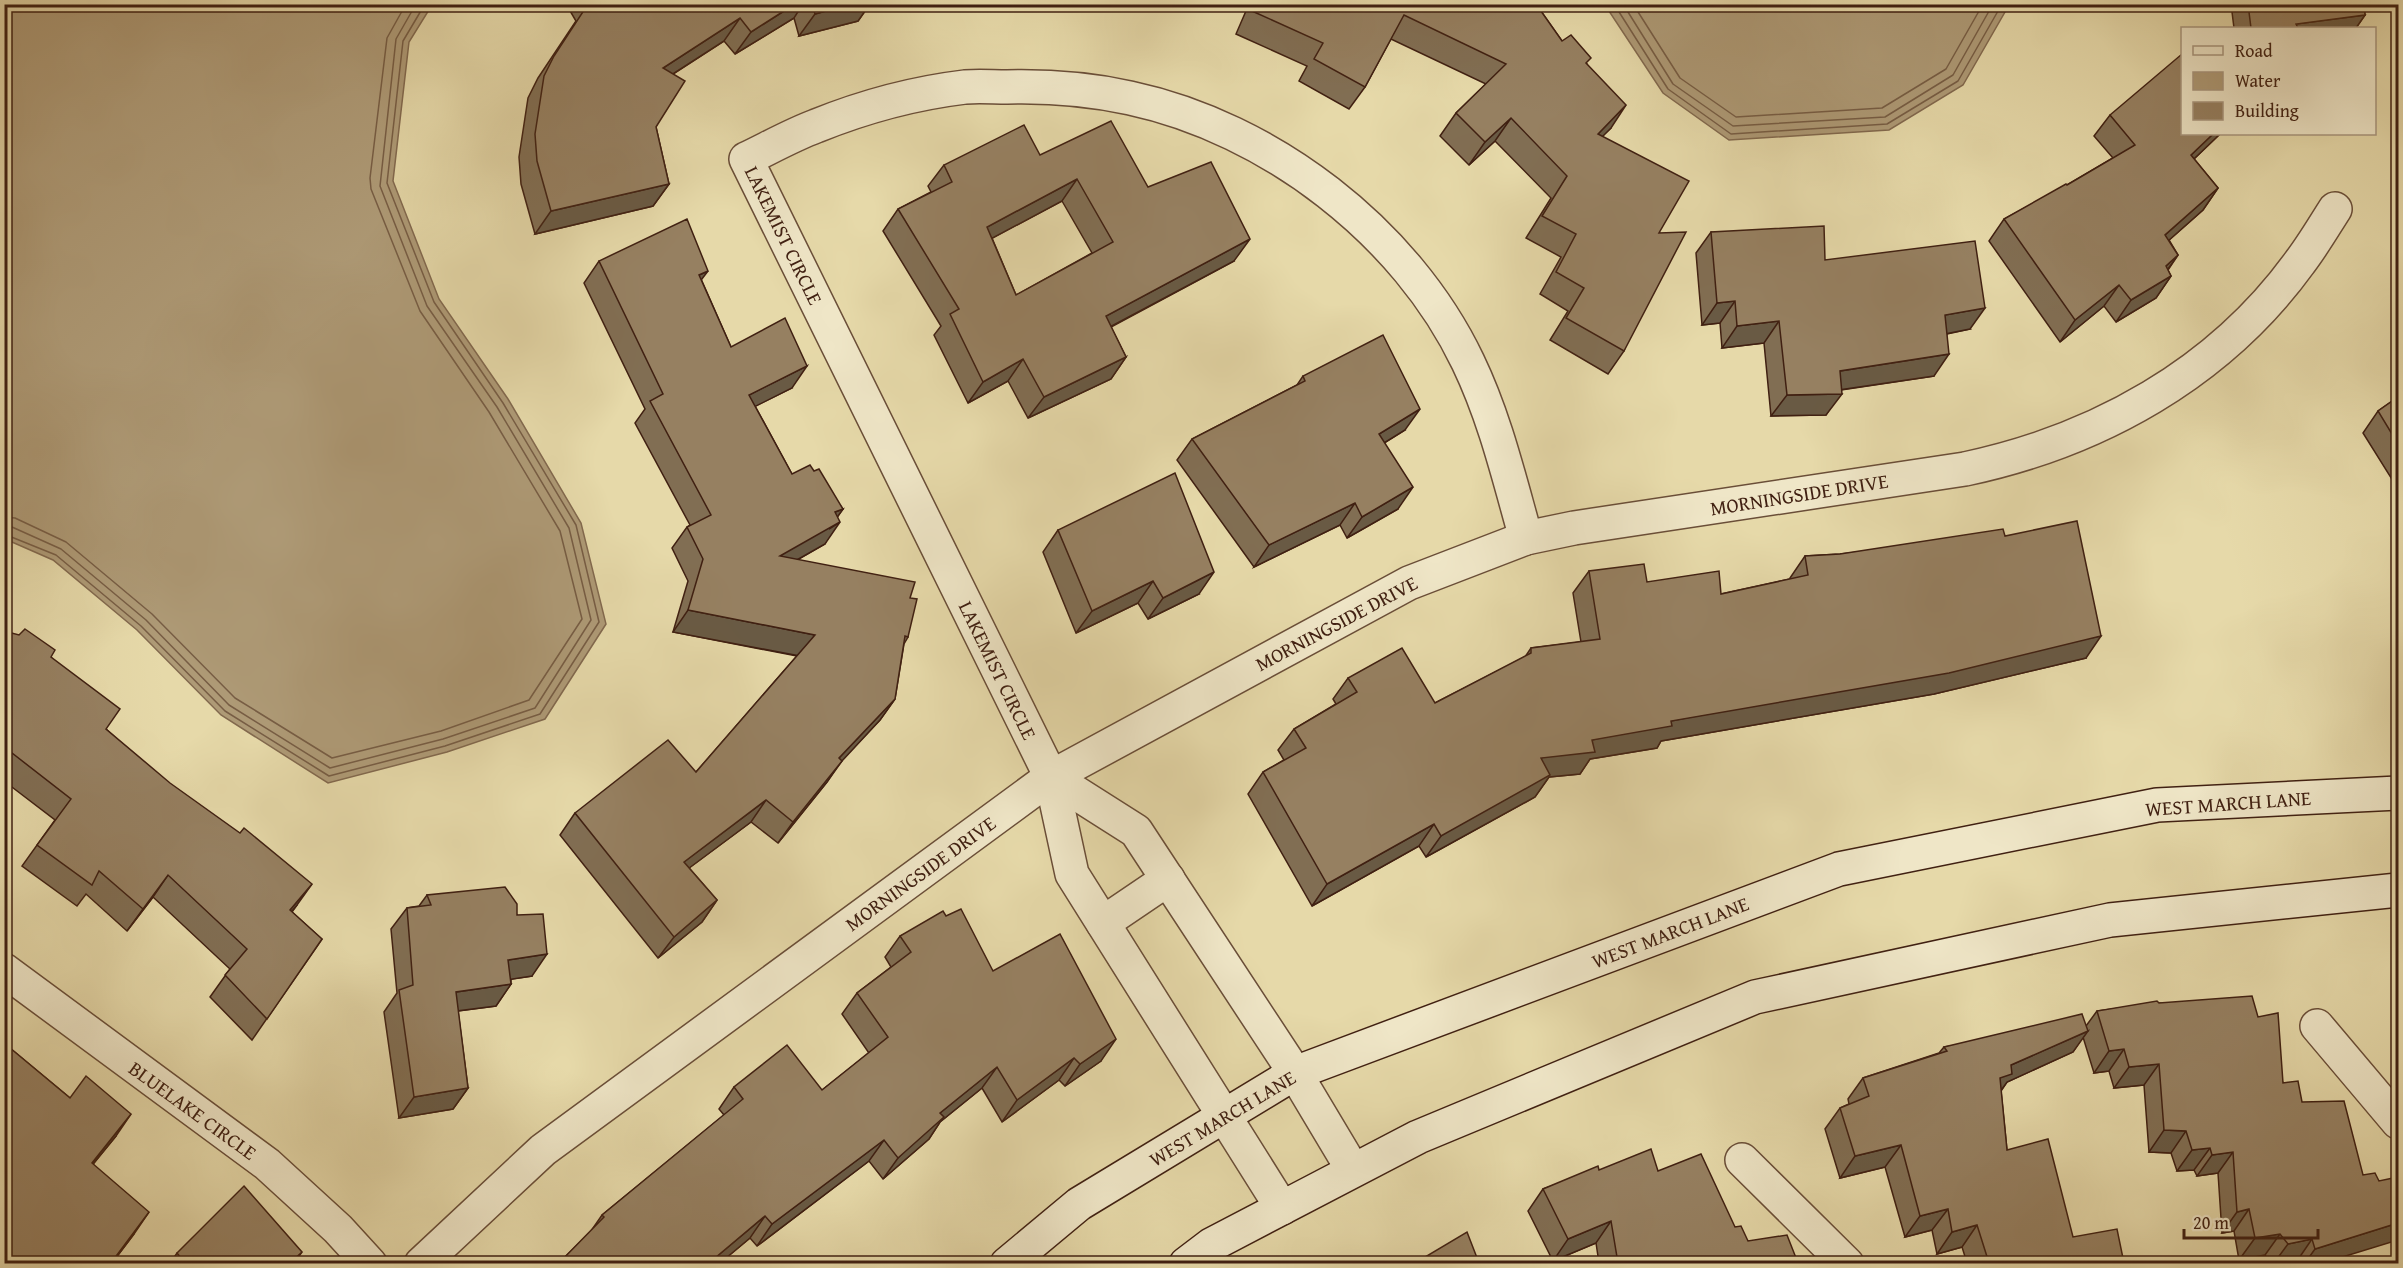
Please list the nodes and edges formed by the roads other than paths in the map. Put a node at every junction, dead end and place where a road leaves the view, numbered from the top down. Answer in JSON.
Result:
{"nodes":[{"id":1,"x":2335,"y":208,"type":"dead end"},
{"id":2,"x":1526,"y":538,"type":"junction"},
{"id":3,"x":1051,"y":777,"type":"junction"},
{"id":4,"x":2398,"y":793,"type":"edge"},
{"id":5,"x":1168,"y":879,"type":"junction"},
{"id":6,"x":2398,"y":890,"type":"edge"},
{"id":7,"x":1103,"y":923,"type":"junction"},
{"id":8,"x":4,"y":970,"type":"edge"},
{"id":9,"x":2317,"y":1026,"type":"dead end"},
{"id":10,"x":1295,"y":1073,"type":"junction"},
{"id":11,"x":1225,"y":1116,"type":"junction"},
{"id":12,"x":2398,"y":1122,"type":"edge"},
{"id":13,"x":1742,"y":1160,"type":"dead end"},
{"id":14,"x":1353,"y":1170,"type":"junction"},
{"id":15,"x":1282,"y":1208,"type":"junction"},
{"id":16,"x":370,"y":1263,"type":"edge"},
{"id":17,"x":421,"y":1263,"type":"edge"},
{"id":18,"x":1007,"y":1263,"type":"edge"},
{"id":19,"x":1186,"y":1263,"type":"edge"},
{"id":20,"x":1847,"y":1263,"type":"edge"}],
"edges":[{"from":1,"to":2,"type":"street","name":"MORNINGSIDE DRIVE"},
{"from":2,"to":3,"type":"street","name":"MORNINGSIDE DRIVE"},
{"from":2,"to":3,"type":"street","name":"LAKEMIST CIRCLE"},
{"from":3,"to":5,"type":"street"},
{"from":3,"to":7,"type":"street","name":"LAKEMIST CIRCLE"},
{"from":3,"to":17,"type":"street","name":"MORNINGSIDE DRIVE"},
{"from":4,"to":10,"type":"street","name":"WEST MARCH LANE"},
{"from":5,"to":7,"type":"street"},
{"from":5,"to":10,"type":"street"},
{"from":6,"to":14,"type":"street"},
{"from":7,"to":11,"type":"street","name":"LAKEMIST CIRCLE"},
{"from":8,"to":16,"type":"street","name":"BLUELAKE CIRCLE"},
{"from":9,"to":12,"type":"street"},
{"from":10,"to":11,"type":"street","name":"WEST MARCH LANE"},
{"from":10,"to":14,"type":"street"},
{"from":11,"to":15,"type":"street","name":"LAKEMIST CIRCLE"},
{"from":11,"to":18,"type":"street","name":"WEST MARCH LANE"},
{"from":13,"to":20,"type":"street"},
{"from":14,"to":15,"type":"street"},
{"from":15,"to":19,"type":"street"}]}
